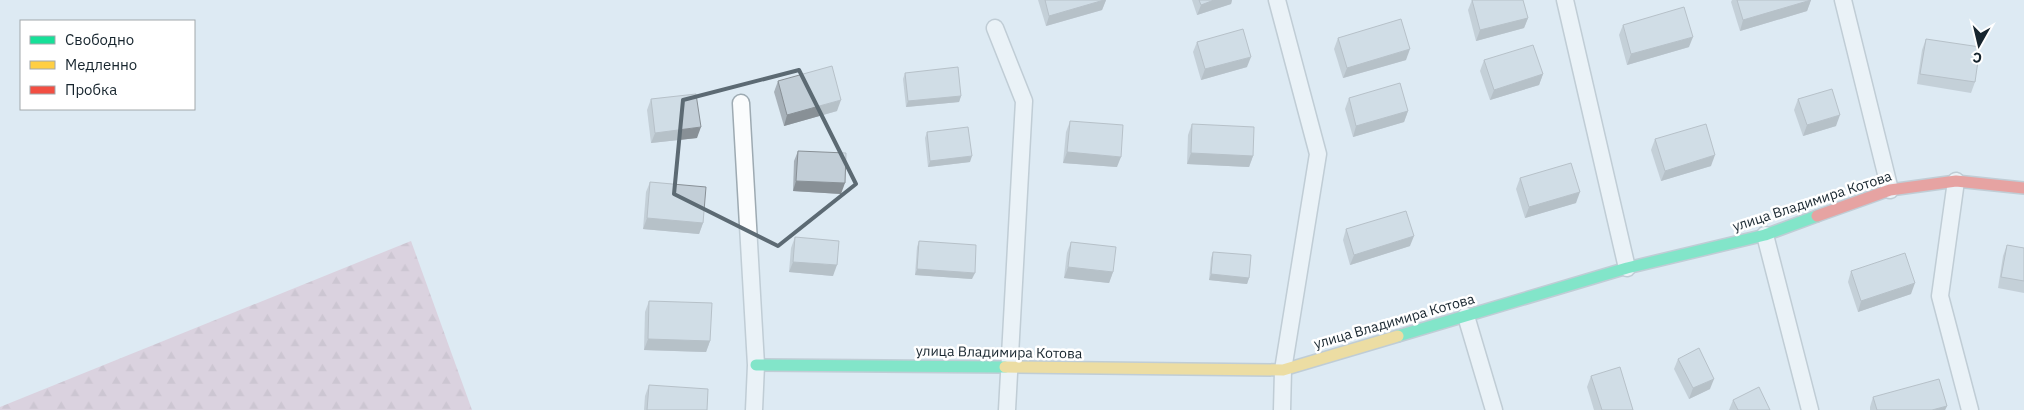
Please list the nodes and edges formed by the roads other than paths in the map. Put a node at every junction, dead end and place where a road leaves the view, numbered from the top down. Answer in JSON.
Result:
{"nodes":[{"id":1,"x":1277,"y":0,"type":"edge"},
{"id":2,"x":1565,"y":0,"type":"edge"},
{"id":3,"x":1843,"y":0,"type":"edge"},
{"id":4,"x":995,"y":28,"type":"dead end"},
{"id":5,"x":741,"y":103,"type":"dead end"},
{"id":6,"x":1956,"y":181,"type":"junction"},
{"id":7,"x":2024,"y":188,"type":"edge"},
{"id":8,"x":1890,"y":190,"type":"junction"},
{"id":9,"x":1764,"y":235,"type":"junction"},
{"id":10,"x":1627,"y":268,"type":"junction"},
{"id":11,"x":1466,"y":316,"type":"junction"},
{"id":12,"x":756,"y":365,"type":"junction"},
{"id":13,"x":1008,"y":367,"type":"junction"},
{"id":14,"x":1283,"y":370,"type":"junction"},
{"id":15,"x":754,"y":410,"type":"edge"},
{"id":16,"x":1007,"y":410,"type":"edge"},
{"id":17,"x":1282,"y":410,"type":"edge"},
{"id":18,"x":1494,"y":410,"type":"edge"},
{"id":19,"x":1810,"y":410,"type":"edge"},
{"id":20,"x":1970,"y":410,"type":"edge"}],
"edges":[{"from":1,"to":14,"type":"lane"},
{"from":2,"to":10,"type":"lane"},
{"from":3,"to":8,"type":"lane"},
{"from":4,"to":13,"type":"lane"},
{"from":5,"to":12,"type":"lane"},
{"from":6,"to":7,"type":"street","name":"улица Владимира Котова"},
{"from":6,"to":8,"type":"street","name":"улица Владимира Котова"},
{"from":6,"to":20,"type":"lane"},
{"from":8,"to":9,"type":"street","name":"улица Владимира Котова"},
{"from":9,"to":10,"type":"street","name":"улица Владимира Котова"},
{"from":9,"to":19,"type":"lane"},
{"from":10,"to":11,"type":"street","name":"улица Владимира Котова"},
{"from":11,"to":14,"type":"street","name":"улица Владимира Котова"},
{"from":11,"to":18,"type":"lane"},
{"from":12,"to":13,"type":"street","name":"улица Владимира Котова"},
{"from":12,"to":15,"type":"lane"},
{"from":13,"to":14,"type":"street","name":"улица Владимира Котова"},
{"from":13,"to":16,"type":"lane"},
{"from":14,"to":17,"type":"lane"}]}
